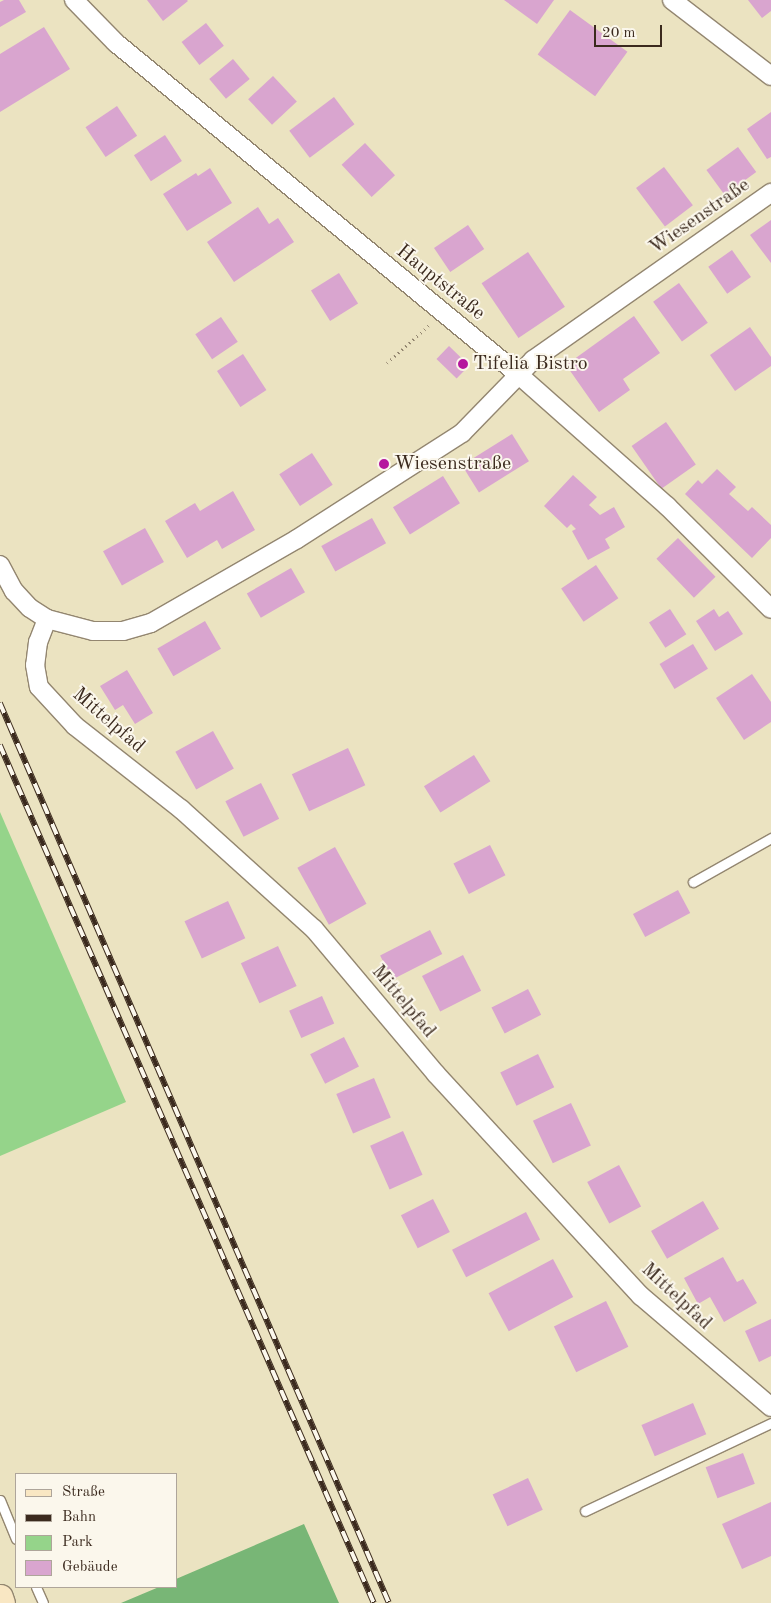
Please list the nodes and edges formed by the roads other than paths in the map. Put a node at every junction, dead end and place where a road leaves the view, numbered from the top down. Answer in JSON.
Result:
{"nodes":[{"id":1,"x":74,"y":0,"type":"edge"},
{"id":2,"x":672,"y":0,"type":"edge"},
{"id":3,"x":771,"y":76,"type":"edge"},
{"id":4,"x":771,"y":193,"type":"edge"},
{"id":5,"x":519,"y":375,"type":"junction"},
{"id":6,"x":0,"y":565,"type":"edge"},
{"id":7,"x":771,"y":609,"type":"edge"},
{"id":8,"x":47,"y":619,"type":"junction"},
{"id":9,"x":771,"y":838,"type":"edge"},
{"id":10,"x":693,"y":882,"type":"dead end"},
{"id":11,"x":771,"y":1407,"type":"edge"},
{"id":12,"x":771,"y":1423,"type":"edge"},
{"id":13,"x":0,"y":1500,"type":"edge"},
{"id":14,"x":585,"y":1511,"type":"dead end"},
{"id":15,"x":15,"y":1537,"type":"edge"},
{"id":16,"x":36,"y":1588,"type":"edge"},
{"id":17,"x":0,"y":1597,"type":"edge"},
{"id":18,"x":2,"y":1603,"type":"edge"},
{"id":19,"x":43,"y":1603,"type":"edge"}],
"edges":[{"from":1,"to":5,"type":"street","name":"Hauptstraße"},
{"from":2,"to":3,"type":"street"},
{"from":4,"to":5,"type":"street","name":"Wiesenstraße"},
{"from":5,"to":7,"type":"street","name":"Hauptstraße"},
{"from":5,"to":8,"type":"street","name":"Wiesenstraße"},
{"from":6,"to":8,"type":"street"},
{"from":8,"to":11,"type":"street","name":"Mittelpfad"},
{"from":9,"to":10,"type":"lane"},
{"from":12,"to":14,"type":"lane"},
{"from":13,"to":15,"type":"lane"},
{"from":16,"to":19,"type":"lane"},
{"from":17,"to":18,"type":"street"}]}
